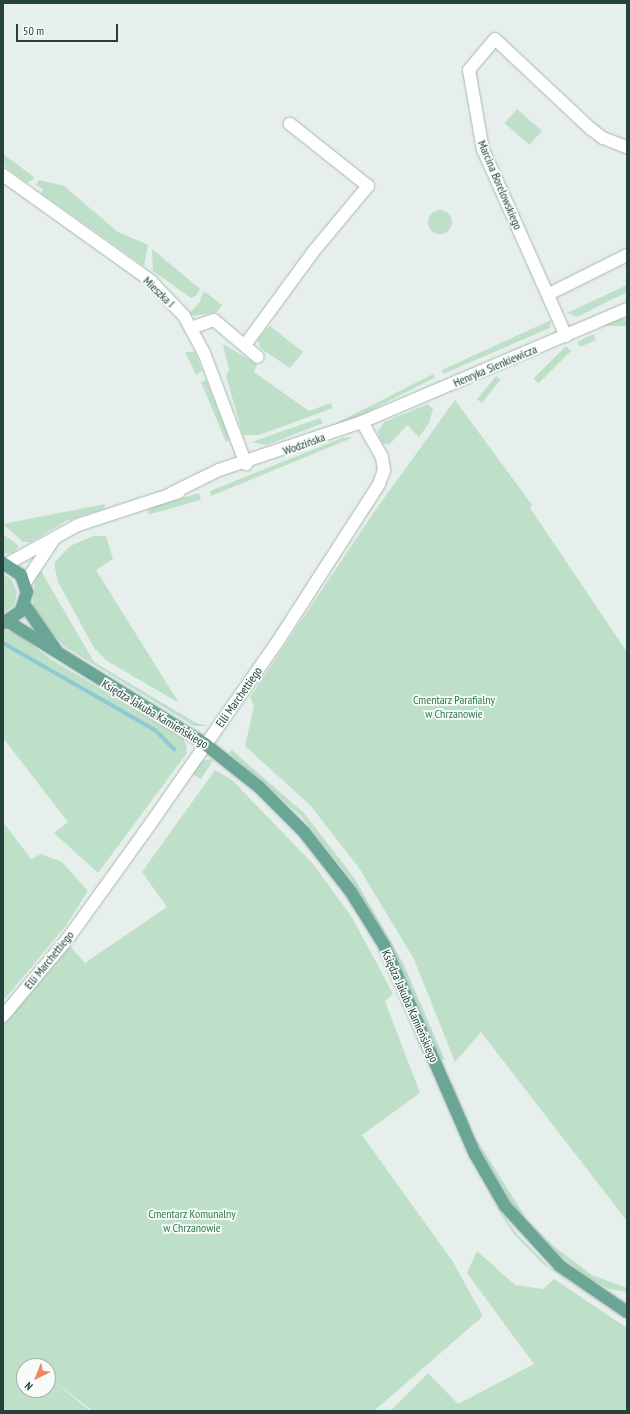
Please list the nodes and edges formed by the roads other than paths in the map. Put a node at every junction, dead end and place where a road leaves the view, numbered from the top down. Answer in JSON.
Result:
{"nodes":[{"id":1,"x":290,"y":124,"type":"dead end"},
{"id":2,"x":627,"y":147,"type":"edge"},
{"id":3,"x":3,"y":175,"type":"edge"},
{"id":4,"x":627,"y":255,"type":"edge"},
{"id":5,"x":549,"y":294,"type":"junction"},
{"id":6,"x":627,"y":309,"type":"edge"},
{"id":7,"x":191,"y":328,"type":"junction"},
{"id":8,"x":566,"y":336,"type":"junction"},
{"id":9,"x":245,"y":345,"type":"junction"},
{"id":10,"x":258,"y":358,"type":"dead end"},
{"id":11,"x":362,"y":422,"type":"junction"},
{"id":12,"x":246,"y":464,"type":"junction"},
{"id":13,"x":58,"y":535,"type":"junction"},
{"id":14,"x":5,"y":564,"type":"edge"},
{"id":15,"x":25,"y":583,"type":"junction"},
{"id":16,"x":24,"y":604,"type":"junction"},
{"id":17,"x":5,"y":622,"type":"edge"},
{"id":18,"x":59,"y":654,"type":"junction"},
{"id":19,"x":205,"y":744,"type":"junction"},
{"id":20,"x":3,"y":1016,"type":"edge"},
{"id":21,"x":612,"y":1300,"type":"junction"},
{"id":22,"x":627,"y":1302,"type":"edge"},
{"id":23,"x":627,"y":1312,"type":"edge"}],
"edges":[{"from":1,"to":9,"type":"street"},
{"from":2,"to":5,"type":"street","name":"Marcina Borelowskiego"},
{"from":3,"to":7,"type":"street","name":"Mieszka I"},
{"from":4,"to":5,"type":"street"},
{"from":5,"to":8,"type":"street","name":"Marcina Borelowskiego"},
{"from":6,"to":8,"type":"street","name":"Henryka Sienkiewicza"},
{"from":7,"to":9,"type":"street"},
{"from":7,"to":12,"type":"street","name":"Mieszka I"},
{"from":8,"to":11,"type":"street","name":"Henryka Sienkiewicza"},
{"from":9,"to":10,"type":"street"},
{"from":11,"to":12,"type":"street","name":"Wodzińska"},
{"from":11,"to":19,"type":"street","name":"Elli Marchettiego"},
{"from":12,"to":13,"type":"street","name":"Wodzińska"},
{"from":13,"to":14,"type":"street","name":"Wodzińska"},
{"from":13,"to":15,"type":"street","name":"Wodzińska"},
{"from":14,"to":15,"type":"main road"},
{"from":15,"to":16,"type":"main road"},
{"from":16,"to":17,"type":"main road"},
{"from":16,"to":18,"type":"main road","name":"Księdza Jakuba Kamieńskiego"},
{"from":17,"to":18,"type":"main road","name":"Księdza Jakuba Kamieńskiego"},
{"from":18,"to":19,"type":"main road","name":"Księdza Jakuba Kamieńskiego"},
{"from":19,"to":20,"type":"street","name":"Elli Marchettiego"},
{"from":19,"to":21,"type":"main road","name":"Księdza Jakuba Kamieńskiego"},
{"from":21,"to":22,"type":"main road","name":"Księdza Jakuba Kamieńskiego"},
{"from":21,"to":23,"type":"main road","name":"Księdza Jakuba Kamieńskiego"}]}
